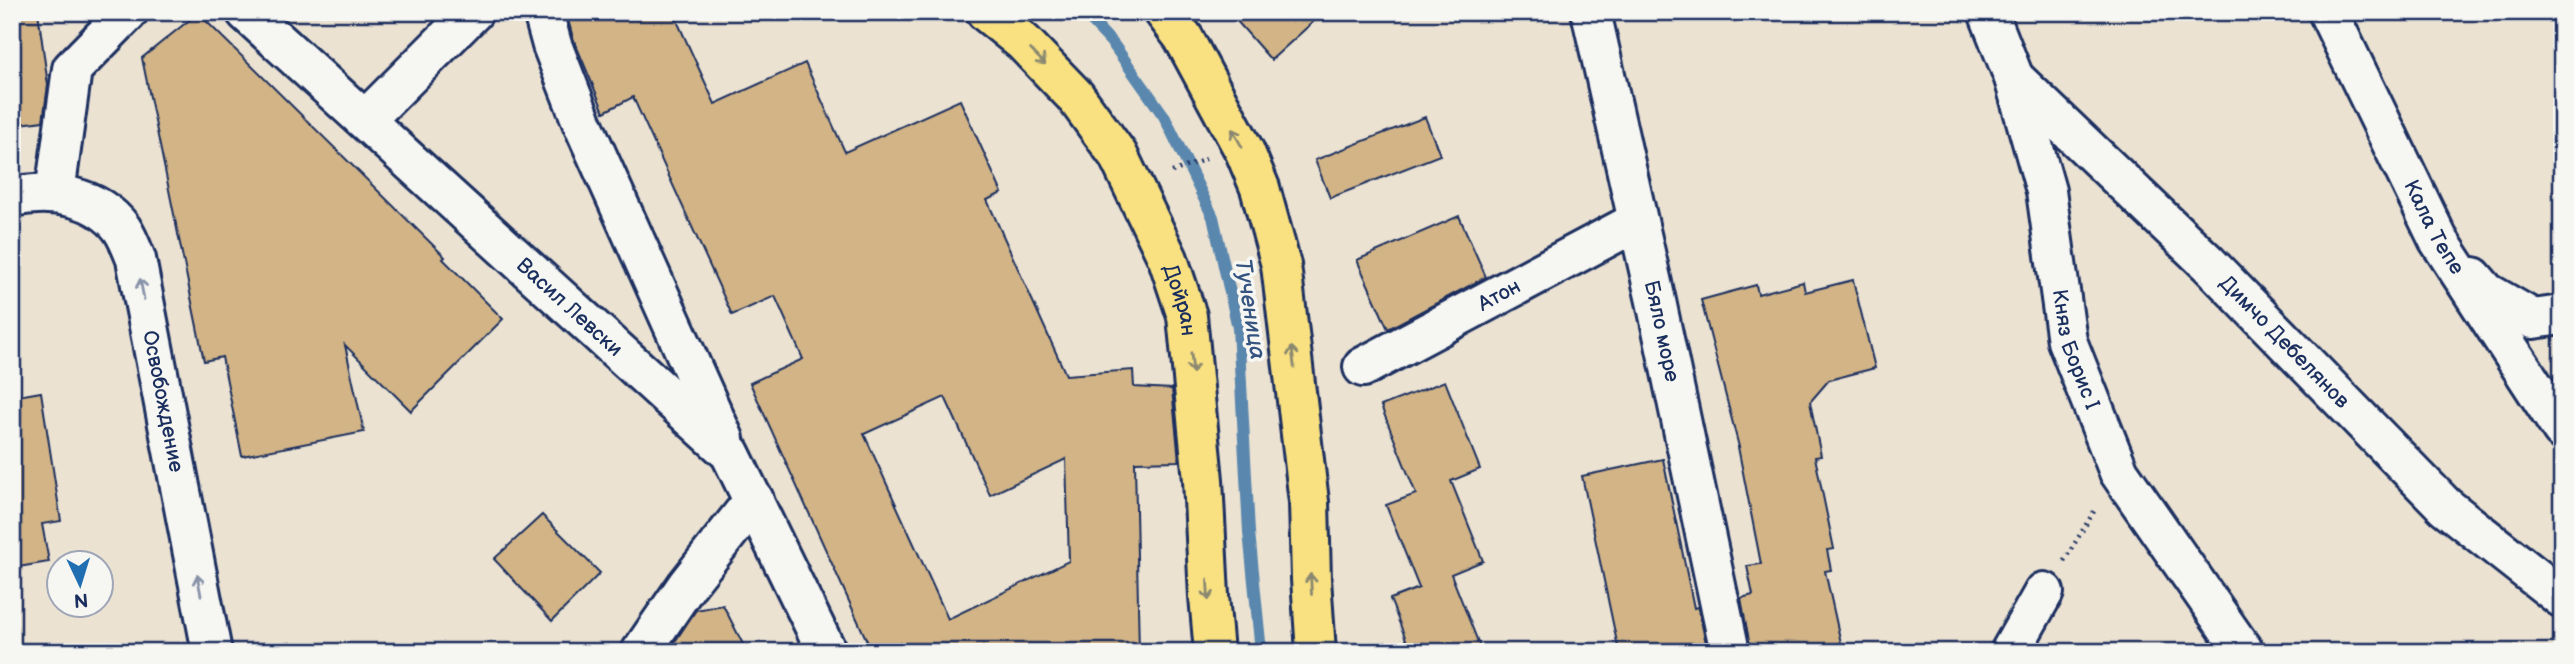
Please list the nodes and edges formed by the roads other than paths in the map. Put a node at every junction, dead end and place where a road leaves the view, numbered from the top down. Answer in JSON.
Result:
{"nodes":[{"id":1,"x":128,"y":12,"type":"edge"},
{"id":2,"x":246,"y":12,"type":"edge"},
{"id":3,"x":473,"y":12,"type":"edge"},
{"id":4,"x":543,"y":12,"type":"edge"},
{"id":5,"x":986,"y":12,"type":"edge"},
{"id":6,"x":1164,"y":12,"type":"edge"},
{"id":7,"x":1591,"y":12,"type":"edge"},
{"id":8,"x":1988,"y":12,"type":"edge"},
{"id":9,"x":2328,"y":12,"type":"edge"},
{"id":10,"x":2014,"y":78,"type":"junction"},
{"id":11,"x":365,"y":120,"type":"junction"},
{"id":12,"x":55,"y":193,"type":"junction"},
{"id":13,"x":12,"y":197,"type":"edge"},
{"id":14,"x":1636,"y":222,"type":"junction"},
{"id":15,"x":2438,"y":239,"type":"junction"},
{"id":16,"x":2562,"y":315,"type":"edge"},
{"id":17,"x":1363,"y":367,"type":"dead end"},
{"id":18,"x":2562,"y":430,"type":"edge"},
{"id":19,"x":730,"y":453,"type":"junction"},
{"id":20,"x":754,"y":500,"type":"junction"},
{"id":21,"x":2045,"y":592,"type":"road end"},
{"id":22,"x":2562,"y":598,"type":"edge"},
{"id":23,"x":212,"y":652,"type":"edge"},
{"id":24,"x":641,"y":652,"type":"edge"},
{"id":25,"x":827,"y":652,"type":"edge"},
{"id":26,"x":1214,"y":652,"type":"edge"},
{"id":27,"x":1316,"y":652,"type":"edge"},
{"id":28,"x":1730,"y":652,"type":"edge"},
{"id":29,"x":2010,"y":652,"type":"edge"},
{"id":30,"x":2244,"y":652,"type":"edge"}],
"edges":[{"from":1,"to":12,"type":"street"},
{"from":2,"to":11,"type":"street","name":"Васил Левски"},
{"from":3,"to":11,"type":"street"},
{"from":4,"to":19,"type":"street"},
{"from":5,"to":26,"type":"main road","name":"Дойран","one_way":true},
{"from":27,"to":6,"type":"main road","one_way":true},
{"from":7,"to":14,"type":"street","name":"Бяло море"},
{"from":8,"to":10,"type":"street","name":"Княз Борис I"},
{"from":9,"to":15,"type":"street","name":"Кала Тепе"},
{"from":10,"to":22,"type":"street","name":"Димчо Дебелянов"},
{"from":10,"to":30,"type":"street","name":"Княз Борис I"},
{"from":11,"to":19,"type":"street","name":"Васил Левски"},
{"from":12,"to":13,"type":"street"},
{"from":23,"to":12,"type":"street","name":"Освобождение","one_way":true},
{"from":14,"to":17,"type":"street","name":"Атон"},
{"from":14,"to":28,"type":"street","name":"Бяло море"},
{"from":15,"to":16,"type":"street"},
{"from":15,"to":18,"type":"street","name":"Кала Тепе"},
{"from":19,"to":20,"type":"street","name":"Васил Левски"},
{"from":20,"to":24,"type":"street"},
{"from":20,"to":25,"type":"street","name":"Васил Левски"},
{"from":21,"to":29,"type":"street"}]}
